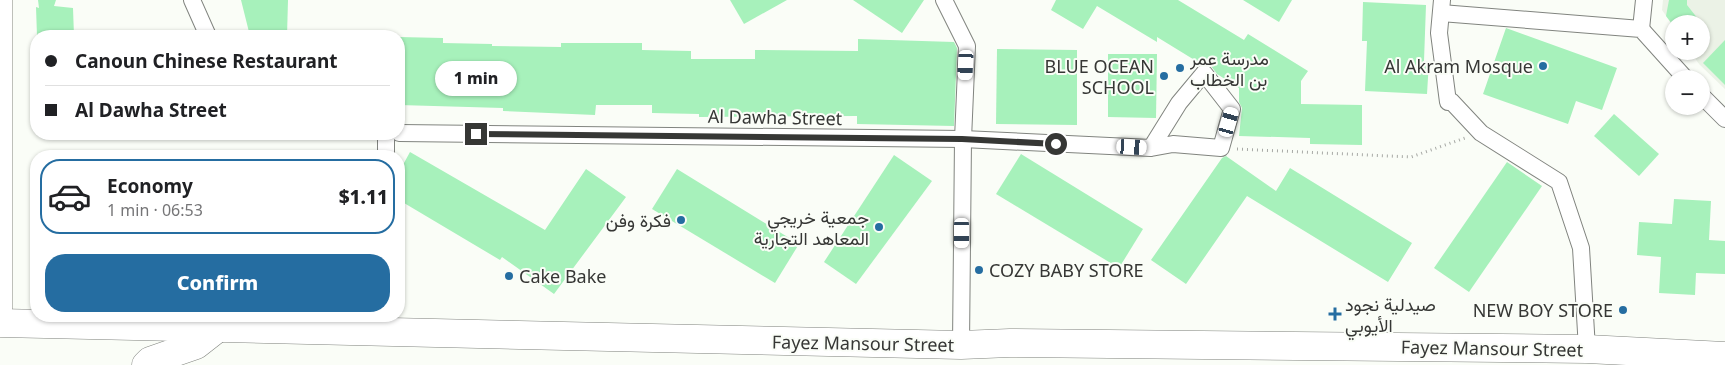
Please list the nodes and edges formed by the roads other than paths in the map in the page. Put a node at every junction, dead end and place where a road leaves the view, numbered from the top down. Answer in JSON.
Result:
{"nodes":[{"id":1,"x":2,"y":0,"type":"edge"},
{"id":2,"x":192,"y":0,"type":"edge"},
{"id":3,"x":944,"y":0,"type":"edge"},
{"id":4,"x":1644,"y":0,"type":"edge"},
{"id":5,"x":1442,"y":6,"type":"edge"},
{"id":6,"x":1641,"y":28,"type":"junction"},
{"id":7,"x":205,"y":30,"type":"edge"},
{"id":8,"x":1678,"y":70,"type":"edge"},
{"id":9,"x":1710,"y":104,"type":"edge"},
{"id":10,"x":1725,"y":119,"type":"edge"},
{"id":11,"x":405,"y":133,"type":"edge"},
{"id":12,"x":962,"y":139,"type":"junction"},
{"id":13,"x":1151,"y":148,"type":"junction"},
{"id":14,"x":219,"y":327,"type":"junction"},
{"id":15,"x":1,"y":330,"type":"edge"},
{"id":16,"x":962,"y":345,"type":"junction"},
{"id":17,"x":1588,"y":349,"type":"junction"},
{"id":18,"x":1725,"y":356,"type":"edge"},
{"id":19,"x":146,"y":365,"type":"edge"}],
"edges":[{"from":1,"to":15,"type":"street"},
{"from":2,"to":7,"type":"street"},
{"from":3,"to":12,"type":"street"},
{"from":4,"to":6,"type":"street"},
{"from":5,"to":6,"type":"street"},
{"from":5,"to":17,"type":"street"},
{"from":6,"to":8,"type":"street"},
{"from":9,"to":10,"type":"street"},
{"from":11,"to":12,"type":"street","name":"Al Dawha Street"},
{"from":12,"to":13,"type":"street","name":"Al Dawha Street"},
{"from":12,"to":16,"type":"street"},
{"from":13,"to":13,"type":"street","name":"Al Dawha Street"},
{"from":14,"to":15,"type":"highway","name":"Fayez Mansour Street"},
{"from":14,"to":16,"type":"highway","name":"Fayez Mansour Street"},
{"from":14,"to":19,"type":"highway"},
{"from":16,"to":17,"type":"highway","name":"Fayez Mansour Street"},
{"from":17,"to":18,"type":"highway","name":"Fayez Mansour Street"}]}
